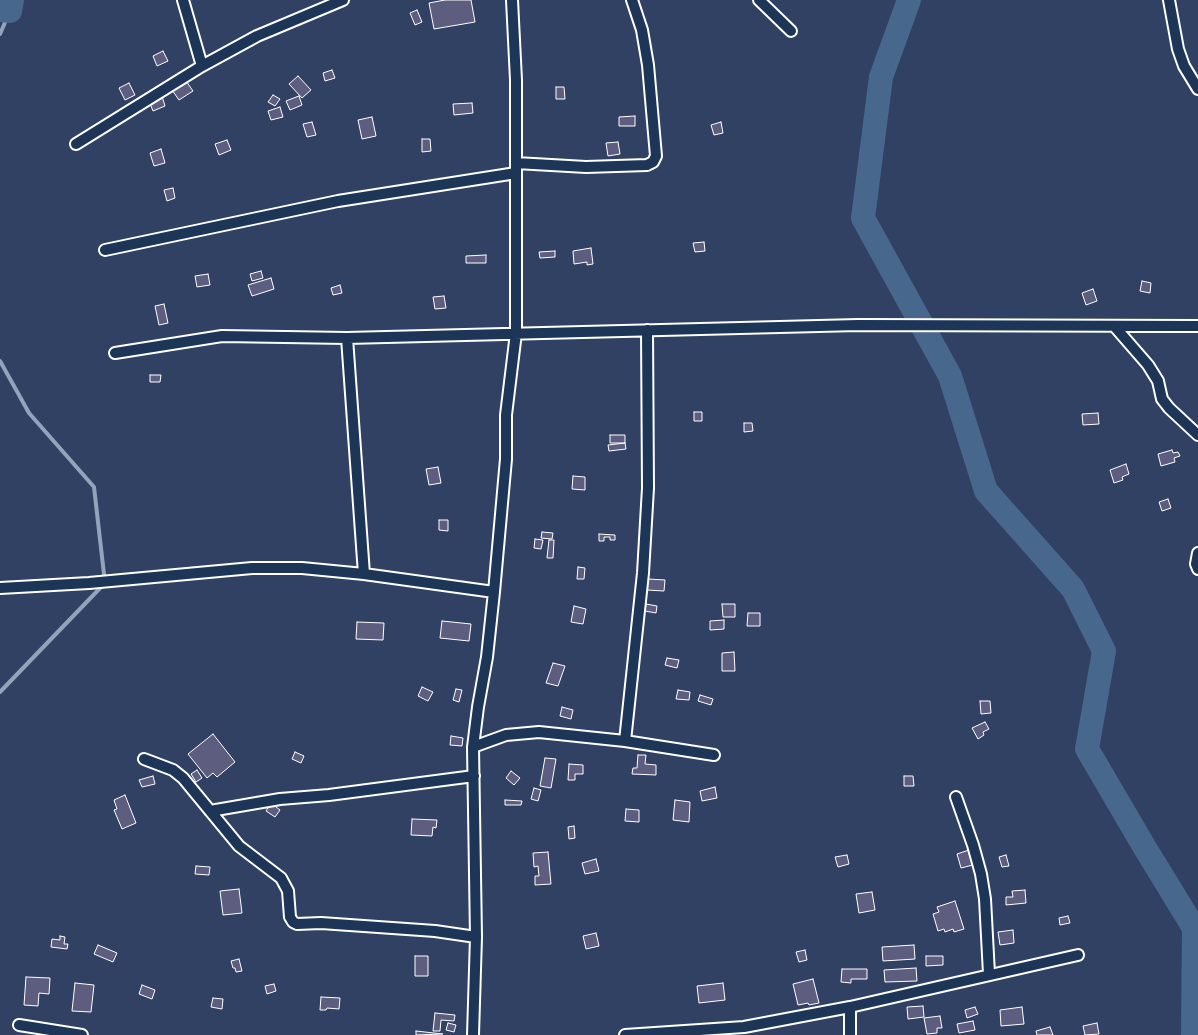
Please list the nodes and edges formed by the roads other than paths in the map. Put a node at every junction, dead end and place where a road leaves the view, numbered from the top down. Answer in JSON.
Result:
{"nodes":[{"id":1,"x":183,"y":0,"type":"edge"},
{"id":2,"x":343,"y":0,"type":"edge"},
{"id":3,"x":512,"y":0,"type":"edge"},
{"id":4,"x":632,"y":0,"type":"edge"},
{"id":5,"x":760,"y":0,"type":"edge"},
{"id":6,"x":1169,"y":0,"type":"edge"},
{"id":7,"x":790,"y":31,"type":"dead end"},
{"id":8,"x":202,"y":66,"type":"junction"},
{"id":9,"x":1198,"y":90,"type":"edge"},
{"id":10,"x":76,"y":144,"type":"dead end"},
{"id":11,"x":516,"y":168,"type":"junction"},
{"id":12,"x":105,"y":250,"type":"dead end"},
{"id":13,"x":1115,"y":326,"type":"junction"},
{"id":14,"x":1198,"y":326,"type":"edge"},
{"id":15,"x":647,"y":330,"type":"junction"},
{"id":16,"x":516,"y":333,"type":"junction"},
{"id":17,"x":347,"y":338,"type":"junction"},
{"id":18,"x":114,"y":353,"type":"dead end"},
{"id":19,"x":1198,"y":435,"type":"edge"},
{"id":20,"x":1198,"y":554,"type":"edge"},
{"id":21,"x":1198,"y":569,"type":"edge"},
{"id":22,"x":364,"y":574,"type":"junction"},
{"id":23,"x":0,"y":588,"type":"edge"},
{"id":24,"x":494,"y":592,"type":"junction"},
{"id":25,"x":625,"y":741,"type":"junction"},
{"id":26,"x":473,"y":747,"type":"junction"},
{"id":27,"x":714,"y":755,"type":"dead end"},
{"id":28,"x":144,"y":758,"type":"dead end"},
{"id":29,"x":474,"y":776,"type":"junction"},
{"id":30,"x":956,"y":797,"type":"dead end"},
{"id":31,"x":210,"y":811,"type":"junction"},
{"id":32,"x":476,"y":937,"type":"junction"},
{"id":33,"x":1078,"y":955,"type":"dead end"},
{"id":34,"x":989,"y":974,"type":"junction"},
{"id":35,"x":850,"y":1007,"type":"junction"},
{"id":36,"x":19,"y":1026,"type":"dead end"},
{"id":37,"x":744,"y":1031,"type":"edge"},
{"id":38,"x":82,"y":1035,"type":"edge"},
{"id":39,"x":473,"y":1035,"type":"edge"},
{"id":40,"x":624,"y":1035,"type":"edge"},
{"id":41,"x":850,"y":1035,"type":"edge"}],
"edges":[{"from":1,"to":8,"type":"street"},
{"from":2,"to":8,"type":"street"},
{"from":3,"to":11,"type":"street"},
{"from":4,"to":11,"type":"street"},
{"from":5,"to":7,"type":"street"},
{"from":6,"to":9,"type":"street"},
{"from":8,"to":10,"type":"street"},
{"from":11,"to":12,"type":"street"},
{"from":11,"to":16,"type":"street"},
{"from":13,"to":14,"type":"street"},
{"from":13,"to":15,"type":"street"},
{"from":13,"to":19,"type":"street"},
{"from":15,"to":16,"type":"street"},
{"from":15,"to":25,"type":"street"},
{"from":16,"to":17,"type":"street"},
{"from":16,"to":24,"type":"street"},
{"from":17,"to":18,"type":"street"},
{"from":17,"to":22,"type":"street"},
{"from":20,"to":21,"type":"street"},
{"from":22,"to":23,"type":"street"},
{"from":22,"to":24,"type":"street"},
{"from":24,"to":26,"type":"street"},
{"from":25,"to":26,"type":"street"},
{"from":25,"to":27,"type":"street"},
{"from":26,"to":29,"type":"street"},
{"from":28,"to":31,"type":"street"},
{"from":29,"to":31,"type":"street"},
{"from":29,"to":32,"type":"street"},
{"from":30,"to":34,"type":"street"},
{"from":31,"to":32,"type":"street"},
{"from":32,"to":39,"type":"street"},
{"from":33,"to":34,"type":"street"},
{"from":34,"to":35,"type":"street"},
{"from":35,"to":37,"type":"street"},
{"from":35,"to":41,"type":"street"},
{"from":36,"to":38,"type":"street"},
{"from":37,"to":40,"type":"street"}]}
